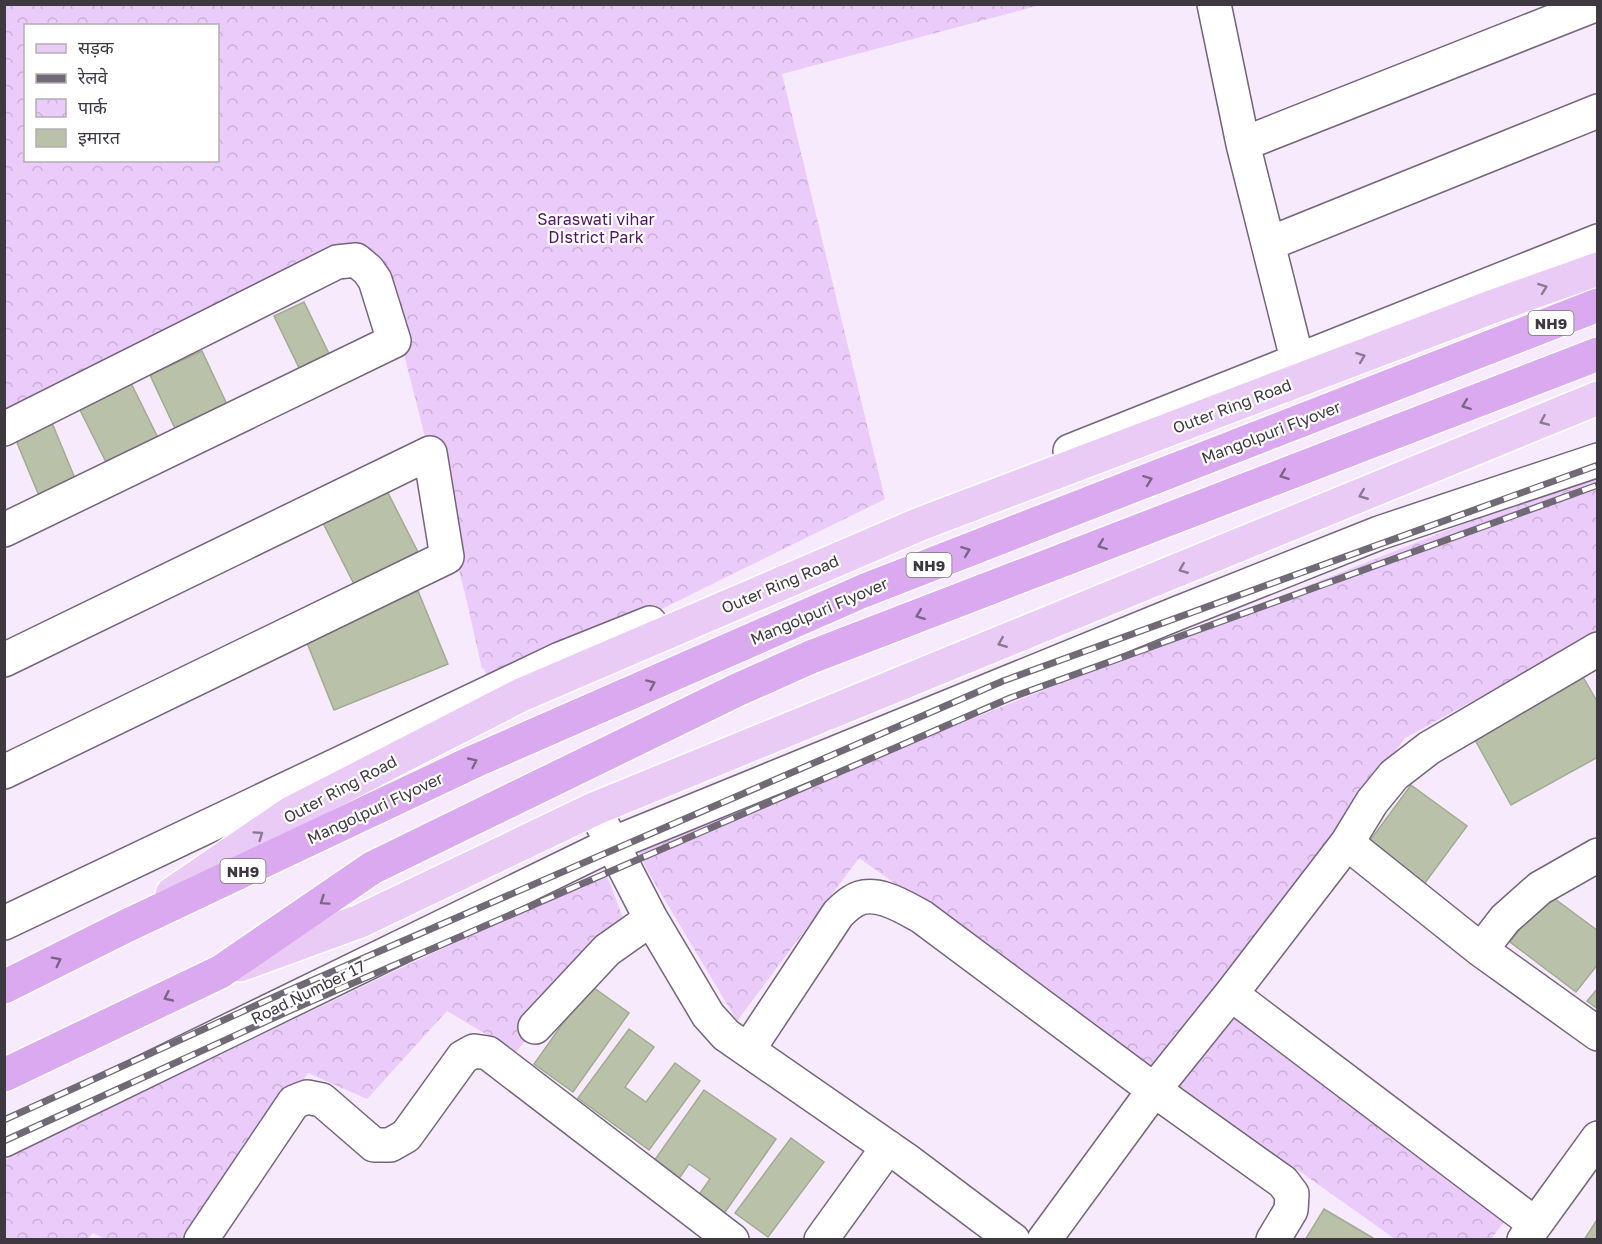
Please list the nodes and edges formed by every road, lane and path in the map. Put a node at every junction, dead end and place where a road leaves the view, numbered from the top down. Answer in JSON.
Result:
{"nodes":[{"id":1,"x":1214,"y":4,"type":"edge"},
{"id":2,"x":1597,"y":4,"type":"edge"},
{"id":3,"x":1598,"y":111,"type":"edge"},
{"id":4,"x":1243,"y":144,"type":"junction"},
{"id":5,"x":1598,"y":241,"type":"edge"},
{"id":6,"x":1268,"y":244,"type":"junction"},
{"id":7,"x":1598,"y":269,"type":"edge"},
{"id":8,"x":1598,"y":305,"type":"edge"},
{"id":9,"x":1598,"y":354,"type":"edge"},
{"id":10,"x":1297,"y":359,"type":"junction"},
{"id":11,"x":1598,"y":398,"type":"edge"},
{"id":12,"x":4,"y":429,"type":"edge"},
{"id":13,"x":1598,"y":460,"type":"edge"},
{"id":14,"x":4,"y":530,"type":"edge"},
{"id":15,"x":1598,"y":649,"type":"edge"},
{"id":16,"x":4,"y":660,"type":"edge"},
{"id":17,"x":4,"y":772,"type":"edge"},
{"id":18,"x":594,"y":809,"type":"junction"},
{"id":19,"x":1347,"y":843,"type":"junction"},
{"id":20,"x":612,"y":844,"type":"junction"},
{"id":21,"x":1598,"y":855,"type":"edge"},
{"id":22,"x":651,"y":919,"type":"junction"},
{"id":23,"x":4,"y":923,"type":"edge"},
{"id":24,"x":124,"y":927,"type":"junction"},
{"id":25,"x":1481,"y":950,"type":"junction"},
{"id":26,"x":220,"y":972,"type":"junction"},
{"id":27,"x":4,"y":987,"type":"edge"},
{"id":28,"x":1231,"y":994,"type":"junction"},
{"id":29,"x":535,"y":1027,"type":"dead end"},
{"id":30,"x":1598,"y":1034,"type":"edge"},
{"id":31,"x":748,"y":1050,"type":"junction"},
{"id":32,"x":4,"y":1075,"type":"edge"},
{"id":33,"x":1154,"y":1090,"type":"junction"},
{"id":34,"x":1598,"y":1138,"type":"edge"},
{"id":35,"x":4,"y":1140,"type":"edge"},
{"id":36,"x":888,"y":1147,"type":"junction"},
{"id":37,"x":1530,"y":1232,"type":"edge"},
{"id":38,"x":201,"y":1239,"type":"edge"},
{"id":39,"x":732,"y":1239,"type":"edge"},
{"id":40,"x":821,"y":1239,"type":"edge"},
{"id":41,"x":1013,"y":1239,"type":"edge"},
{"id":42,"x":1044,"y":1239,"type":"edge"},
{"id":43,"x":1273,"y":1239,"type":"edge"}],
"edges":[{"from":1,"to":4,"type":"street"},
{"from":2,"to":4,"type":"street"},
{"from":3,"to":6,"type":"street"},
{"from":4,"to":6,"type":"street"},
{"from":5,"to":10,"type":"street"},
{"from":6,"to":10,"type":"street"},
{"from":24,"to":7,"type":"main road","name":"Outer Ring Road","one_way":true},
{"from":24,"to":8,"type":"highway","name":"Mangolpuri Flyover","number":"NH9","one_way":true},
{"from":9,"to":26,"type":"highway","one_way":true},
{"from":10,"to":23,"type":"street"},
{"from":11,"to":18,"type":"main road","one_way":true},
{"from":12,"to":14,"type":"street"},
{"from":13,"to":20,"type":"street","name":"Road Number 17"},
{"from":15,"to":19,"type":"street"},
{"from":16,"to":17,"type":"street"},
{"from":18,"to":20,"type":"street"},
{"from":18,"to":26,"type":"main road"},
{"from":19,"to":25,"type":"street"},
{"from":19,"to":28,"type":"street"},
{"from":20,"to":22,"type":"street"},
{"from":20,"to":35,"type":"street","name":"Road Number 17"},
{"from":21,"to":25,"type":"street"},
{"from":22,"to":29,"type":"street"},
{"from":22,"to":31,"type":"street"},
{"from":27,"to":24,"type":"highway","name":"Outer Ring Road","number":"NH9","one_way":true},
{"from":25,"to":30,"type":"street"},
{"from":26,"to":32,"type":"highway","one_way":true},
{"from":28,"to":33,"type":"street"},
{"from":28,"to":37,"type":"street"},
{"from":31,"to":33,"type":"street"},
{"from":31,"to":36,"type":"street"},
{"from":33,"to":42,"type":"street"},
{"from":33,"to":43,"type":"street"},
{"from":34,"to":37,"type":"street"},
{"from":36,"to":40,"type":"street"},
{"from":36,"to":41,"type":"street"},
{"from":38,"to":39,"type":"street"}]}
